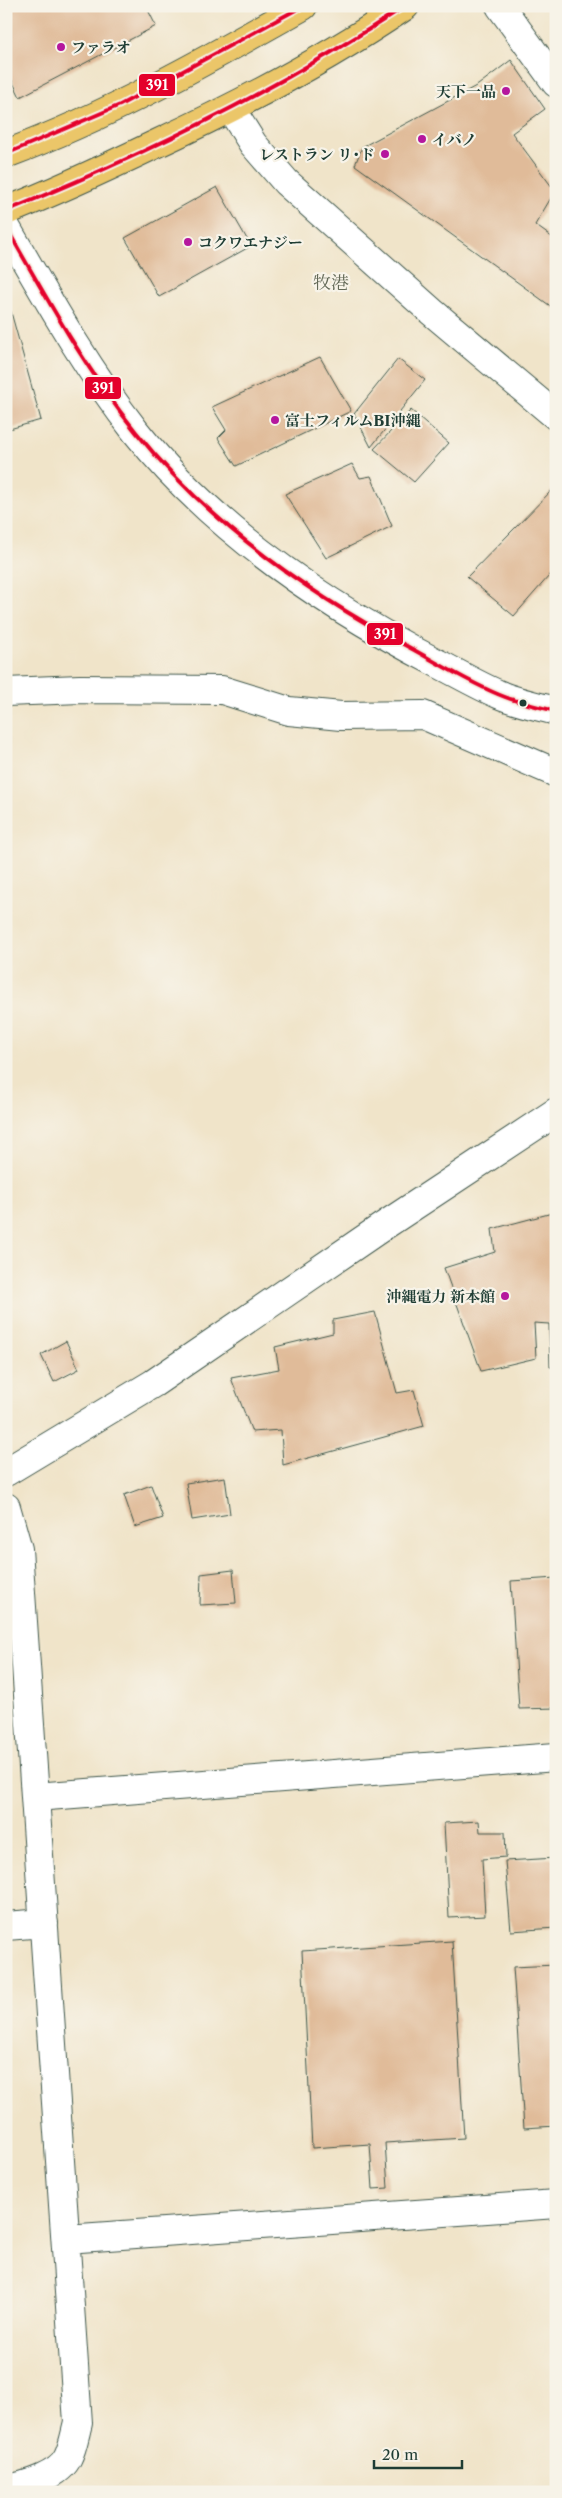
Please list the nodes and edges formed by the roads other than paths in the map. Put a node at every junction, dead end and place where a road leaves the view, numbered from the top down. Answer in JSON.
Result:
{"nodes":[{"id":1,"x":303,"y":6,"type":"edge"},
{"id":2,"x":405,"y":6,"type":"edge"},
{"id":3,"x":500,"y":6,"type":"edge"},
{"id":4,"x":556,"y":83,"type":"edge"},
{"id":5,"x":231,"y":109,"type":"junction"},
{"id":6,"x":6,"y":154,"type":"edge"},
{"id":7,"x":6,"y":211,"type":"edge"},
{"id":8,"x":6,"y":227,"type":"edge"},
{"id":9,"x":556,"y":416,"type":"edge"},
{"id":10,"x":6,"y":692,"type":"edge"},
{"id":11,"x":556,"y":712,"type":"edge"},
{"id":12,"x":556,"y":773,"type":"edge"},
{"id":13,"x":556,"y":1112,"type":"edge"},
{"id":14,"x":6,"y":1472,"type":"edge"},
{"id":15,"x":6,"y":1507,"type":"edge"},
{"id":16,"x":556,"y":1757,"type":"edge"},
{"id":17,"x":35,"y":1797,"type":"junction"},
{"id":18,"x":44,"y":1923,"type":"junction"},
{"id":19,"x":6,"y":1926,"type":"edge"},
{"id":20,"x":556,"y":2204,"type":"edge"},
{"id":21,"x":66,"y":2239,"type":"junction"},
{"id":22,"x":6,"y":2489,"type":"edge"}],
"edges":[{"from":1,"to":6,"type":"highway"},
{"from":2,"to":5,"type":"highway"},
{"from":3,"to":4,"type":"street"},
{"from":5,"to":7,"type":"highway"},
{"from":5,"to":9,"type":"street"},
{"from":8,"to":11,"type":"street"},
{"from":10,"to":12,"type":"street"},
{"from":13,"to":14,"type":"street"},
{"from":15,"to":17,"type":"street"},
{"from":16,"to":17,"type":"street"},
{"from":17,"to":18,"type":"street"},
{"from":18,"to":19,"type":"street"},
{"from":18,"to":21,"type":"street"},
{"from":20,"to":21,"type":"street"},
{"from":21,"to":22,"type":"street"}]}
